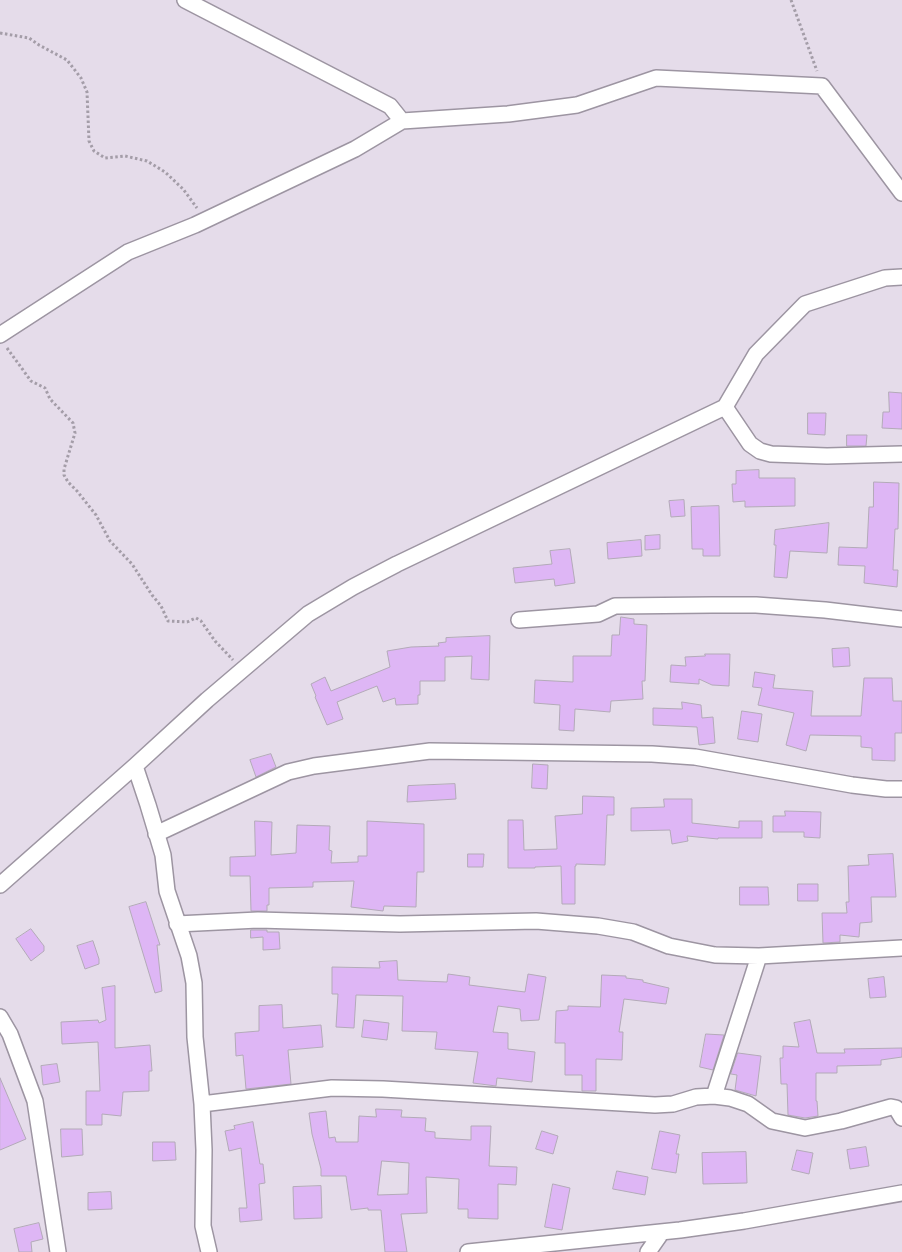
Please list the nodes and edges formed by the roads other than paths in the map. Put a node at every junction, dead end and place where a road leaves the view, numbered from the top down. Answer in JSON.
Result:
{"nodes":[{"id":1,"x":185,"y":0,"type":"edge"},
{"id":2,"x":402,"y":121,"type":"junction"},
{"id":3,"x":902,"y":193,"type":"edge"},
{"id":4,"x":902,"y":278,"type":"edge"},
{"id":5,"x":2,"y":340,"type":"edge"},
{"id":6,"x":725,"y":407,"type":"junction"},
{"id":7,"x":902,"y":454,"type":"edge"},
{"id":8,"x":902,"y":619,"type":"edge"},
{"id":9,"x":519,"y":620,"type":"dead end"},
{"id":10,"x":135,"y":766,"type":"junction"},
{"id":11,"x":902,"y":789,"type":"edge"},
{"id":12,"x":156,"y":834,"type":"junction"},
{"id":13,"x":0,"y":885,"type":"edge"},
{"id":14,"x":177,"y":924,"type":"junction"},
{"id":15,"x":902,"y":948,"type":"edge"},
{"id":16,"x":759,"y":956,"type":"junction"},
{"id":17,"x":0,"y":1016,"type":"edge"},
{"id":18,"x":714,"y":1096,"type":"junction"},
{"id":19,"x":202,"y":1104,"type":"junction"},
{"id":20,"x":902,"y":1118,"type":"edge"},
{"id":21,"x":902,"y":1193,"type":"edge"},
{"id":22,"x":662,"y":1232,"type":"junction"},
{"id":23,"x":58,"y":1252,"type":"edge"},
{"id":24,"x":208,"y":1252,"type":"edge"},
{"id":25,"x":468,"y":1252,"type":"edge"},
{"id":26,"x":648,"y":1252,"type":"edge"}],
"edges":[{"from":1,"to":2,"type":"street"},
{"from":2,"to":3,"type":"street"},
{"from":2,"to":5,"type":"street"},
{"from":4,"to":6,"type":"street"},
{"from":6,"to":7,"type":"street"},
{"from":6,"to":10,"type":"street"},
{"from":8,"to":9,"type":"street"},
{"from":10,"to":12,"type":"street"},
{"from":10,"to":13,"type":"street"},
{"from":11,"to":12,"type":"street"},
{"from":12,"to":14,"type":"street"},
{"from":14,"to":16,"type":"street"},
{"from":14,"to":19,"type":"street"},
{"from":15,"to":16,"type":"street"},
{"from":16,"to":18,"type":"street"},
{"from":17,"to":23,"type":"street"},
{"from":18,"to":19,"type":"street"},
{"from":18,"to":20,"type":"street"},
{"from":19,"to":24,"type":"street"},
{"from":21,"to":22,"type":"street"},
{"from":22,"to":25,"type":"street"},
{"from":22,"to":26,"type":"street"}]}
